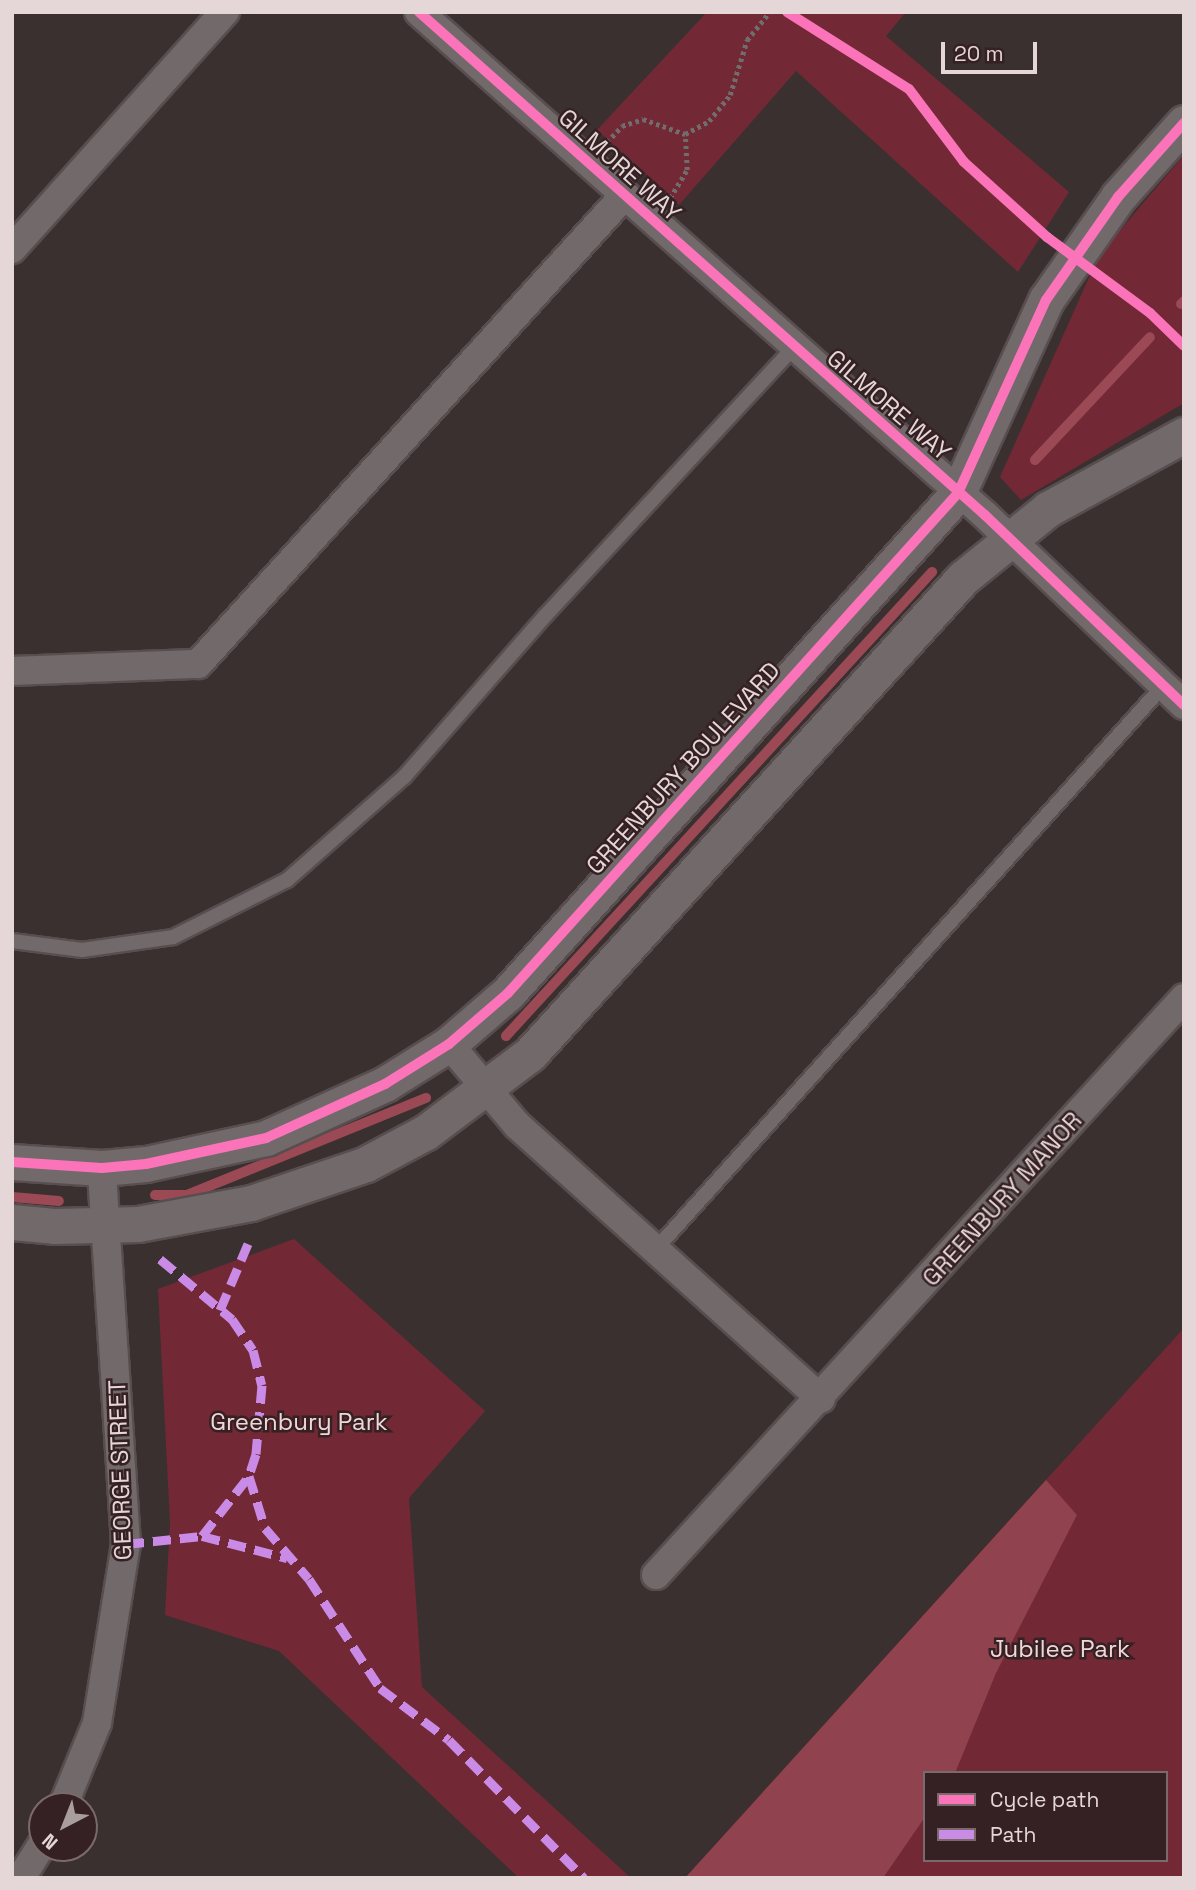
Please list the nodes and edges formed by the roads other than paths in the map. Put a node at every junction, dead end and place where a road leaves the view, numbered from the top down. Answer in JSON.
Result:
{"nodes":[{"id":1,"x":225,"y":12,"type":"edge"},
{"id":2,"x":419,"y":12,"type":"edge"},
{"id":3,"x":1184,"y":123,"type":"edge"},
{"id":4,"x":623,"y":197,"type":"junction"},
{"id":5,"x":12,"y":249,"type":"edge"},
{"id":6,"x":793,"y":348,"type":"junction"},
{"id":7,"x":1184,"y":435,"type":"edge"},
{"id":8,"x":958,"y":493,"type":"junction"},
{"id":9,"x":1007,"y":537,"type":"junction"},
{"id":10,"x":12,"y":671,"type":"edge"},
{"id":11,"x":1163,"y":686,"type":"junction"},
{"id":12,"x":1184,"y":705,"type":"edge"},
{"id":13,"x":12,"y":942,"type":"edge"},
{"id":14,"x":1184,"y":998,"type":"edge"},
{"id":15,"x":449,"y":1044,"type":"junction"},
{"id":16,"x":486,"y":1091,"type":"junction"},
{"id":17,"x":12,"y":1162,"type":"edge"},
{"id":18,"x":102,"y":1168,"type":"junction"},
{"id":19,"x":12,"y":1222,"type":"edge"},
{"id":20,"x":106,"y":1225,"type":"junction"},
{"id":21,"x":655,"y":1250,"type":"junction"},
{"id":22,"x":821,"y":1399,"type":"junction"},
{"id":23,"x":656,"y":1575,"type":"dead end"},
{"id":24,"x":69,"y":1792,"type":"edge"},
{"id":25,"x":31,"y":1862,"type":"edge"},
{"id":26,"x":21,"y":1878,"type":"edge"}],
"edges":[{"from":1,"to":5,"type":"street"},
{"from":2,"to":4,"type":"street","name":"GILMORE WAY"},
{"from":3,"to":8,"type":"street","name":"GREENBURY BOULEVARD"},
{"from":4,"to":6,"type":"street","name":"GILMORE WAY"},
{"from":4,"to":10,"type":"street","name":"GILMORE WAY"},
{"from":6,"to":8,"type":"street","name":"GILMORE WAY"},
{"from":6,"to":13,"type":"lane"},
{"from":7,"to":9,"type":"street"},
{"from":8,"to":9,"type":"street","name":"GILMORE WAY"},
{"from":8,"to":15,"type":"street","name":"GREENBURY BOULEVARD"},
{"from":9,"to":11,"type":"street"},
{"from":9,"to":16,"type":"street"},
{"from":11,"to":12,"type":"street"},
{"from":11,"to":21,"type":"lane"},
{"from":14,"to":22,"type":"street","name":"GREENBURY MANOR"},
{"from":15,"to":16,"type":"street"},
{"from":15,"to":18,"type":"street","name":"GREENBURY BOULEVARD"},
{"from":16,"to":20,"type":"street"},
{"from":16,"to":21,"type":"street"},
{"from":17,"to":18,"type":"street","name":"GREENBURY BOULEVARD"},
{"from":18,"to":20,"type":"street","name":"GEORGE STREET"},
{"from":19,"to":20,"type":"street"},
{"from":20,"to":24,"type":"street","name":"GEORGE STREET"},
{"from":21,"to":22,"type":"street"},
{"from":22,"to":23,"type":"street","name":"GREENBURY MANOR"},
{"from":25,"to":26,"type":"street"}]}
